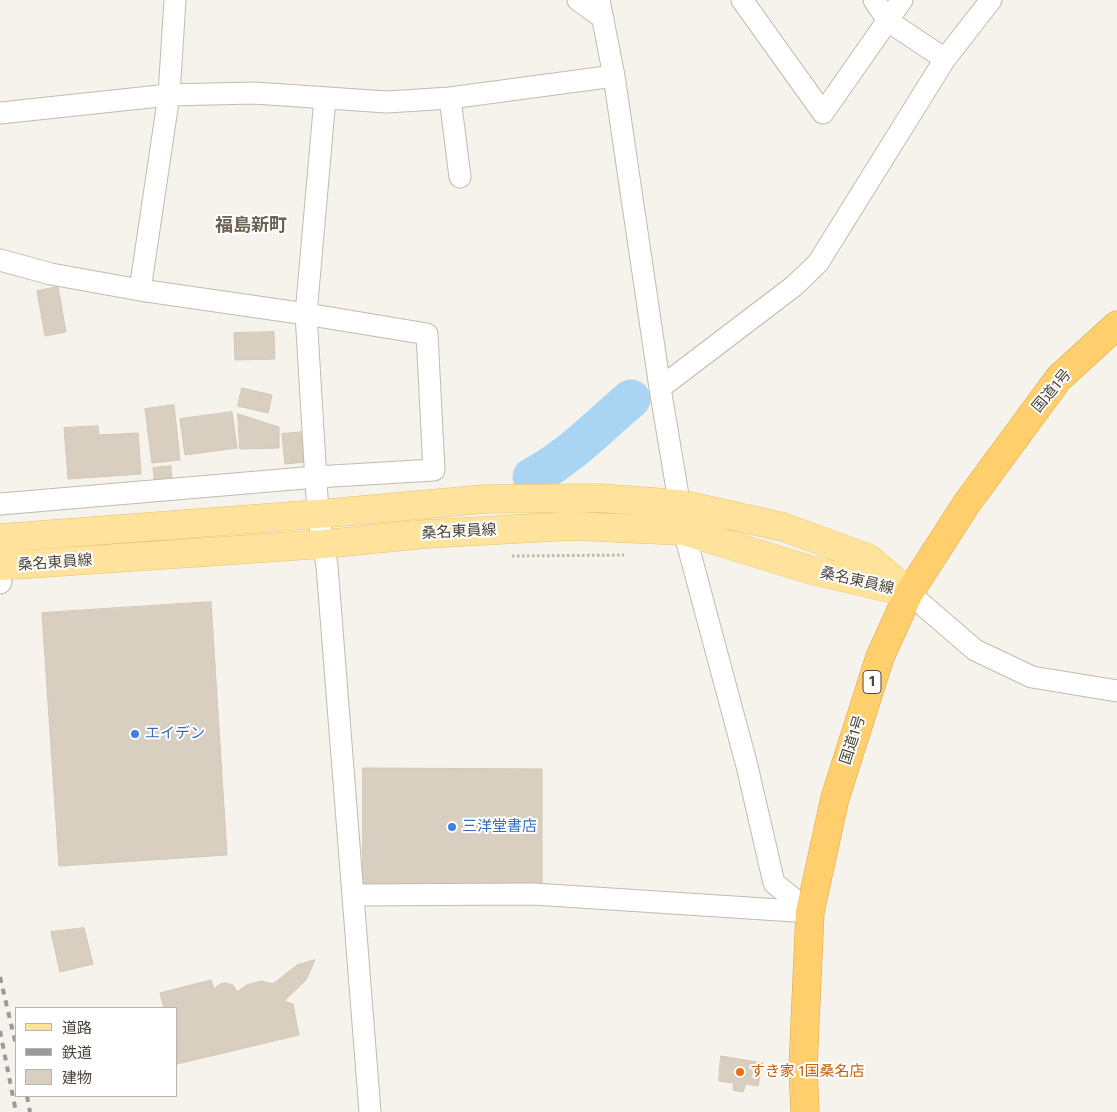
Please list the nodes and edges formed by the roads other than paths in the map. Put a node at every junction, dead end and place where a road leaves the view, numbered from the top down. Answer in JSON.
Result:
{"nodes":[{"id":1,"x":175,"y":0,"type":"edge"},
{"id":2,"x":578,"y":0,"type":"edge"},
{"id":3,"x":742,"y":0,"type":"edge"},
{"id":4,"x":874,"y":0,"type":"edge"},
{"id":5,"x":902,"y":0,"type":"edge"},
{"id":6,"x":991,"y":0,"type":"edge"},
{"id":7,"x":601,"y":9,"type":"edge"},
{"id":8,"x":888,"y":21,"type":"junction"},
{"id":9,"x":945,"y":59,"type":"junction"},
{"id":10,"x":614,"y":76,"type":"junction"},
{"id":11,"x":169,"y":95,"type":"junction"},
{"id":12,"x":325,"y":98,"type":"junction"},
{"id":13,"x":450,"y":98,"type":"junction"},
{"id":14,"x":0,"y":113,"type":"edge"},
{"id":15,"x":460,"y":176,"type":"dead end"},
{"id":16,"x":0,"y":260,"type":"edge"},
{"id":17,"x":140,"y":290,"type":"junction"},
{"id":18,"x":306,"y":314,"type":"junction"},
{"id":19,"x":1117,"y":325,"type":"edge"},
{"id":20,"x":660,"y":388,"type":"junction"},
{"id":21,"x":316,"y":477,"type":"junction"},
{"id":22,"x":0,"y":504,"type":"edge"},
{"id":23,"x":680,"y":504,"type":"junction"},
{"id":24,"x":318,"y":514,"type":"junction"},
{"id":25,"x":684,"y":530,"type":"junction"},
{"id":26,"x":0,"y":538,"type":"edge"},
{"id":27,"x":324,"y":544,"type":"junction"},
{"id":28,"x":0,"y":577,"type":"edge"},
{"id":29,"x":909,"y":593,"type":"junction"},
{"id":30,"x":1117,"y":691,"type":"edge"},
{"id":31,"x":352,"y":895,"type":"junction"},
{"id":32,"x":810,"y":912,"type":"junction"},
{"id":33,"x":370,"y":1112,"type":"edge"},
{"id":34,"x":805,"y":1112,"type":"edge"}],
"edges":[{"from":1,"to":11,"type":"street"},
{"from":2,"to":7,"type":"street"},
{"from":3,"to":8,"type":"street"},
{"from":4,"to":8,"type":"street"},
{"from":5,"to":8,"type":"street"},
{"from":6,"to":9,"type":"street"},
{"from":7,"to":10,"type":"street"},
{"from":8,"to":9,"type":"street"},
{"from":9,"to":20,"type":"street"},
{"from":10,"to":13,"type":"street"},
{"from":10,"to":20,"type":"street"},
{"from":11,"to":12,"type":"street"},
{"from":11,"to":14,"type":"street"},
{"from":11,"to":17,"type":"street"},
{"from":12,"to":13,"type":"street"},
{"from":12,"to":18,"type":"street"},
{"from":13,"to":15,"type":"street"},
{"from":16,"to":17,"type":"street"},
{"from":17,"to":18,"type":"street"},
{"from":18,"to":21,"type":"street"},
{"from":18,"to":21,"type":"street"},
{"from":19,"to":29,"type":"highway","name":"国道1号","number":"1"},
{"from":20,"to":23,"type":"street"},
{"from":21,"to":22,"type":"street"},
{"from":21,"to":24,"type":"street"},
{"from":23,"to":24,"type":"main road","name":"桑名東員線"},
{"from":23,"to":25,"type":"street"},
{"from":23,"to":29,"type":"main road","name":"桑名東員線"},
{"from":24,"to":26,"type":"main road","name":"桑名東員線"},
{"from":24,"to":27,"type":"street"},
{"from":25,"to":27,"type":"main road","name":"桑名東員線"},
{"from":25,"to":29,"type":"main road","name":"桑名東員線"},
{"from":25,"to":32,"type":"street"},
{"from":27,"to":28,"type":"main road","name":"桑名東員線"},
{"from":27,"to":31,"type":"street"},
{"from":29,"to":30,"type":"street"},
{"from":29,"to":32,"type":"highway","name":"国道1号","number":"1"},
{"from":31,"to":32,"type":"street"},
{"from":31,"to":33,"type":"street"},
{"from":32,"to":34,"type":"highway","name":"国道1号","number":"1"}]}
